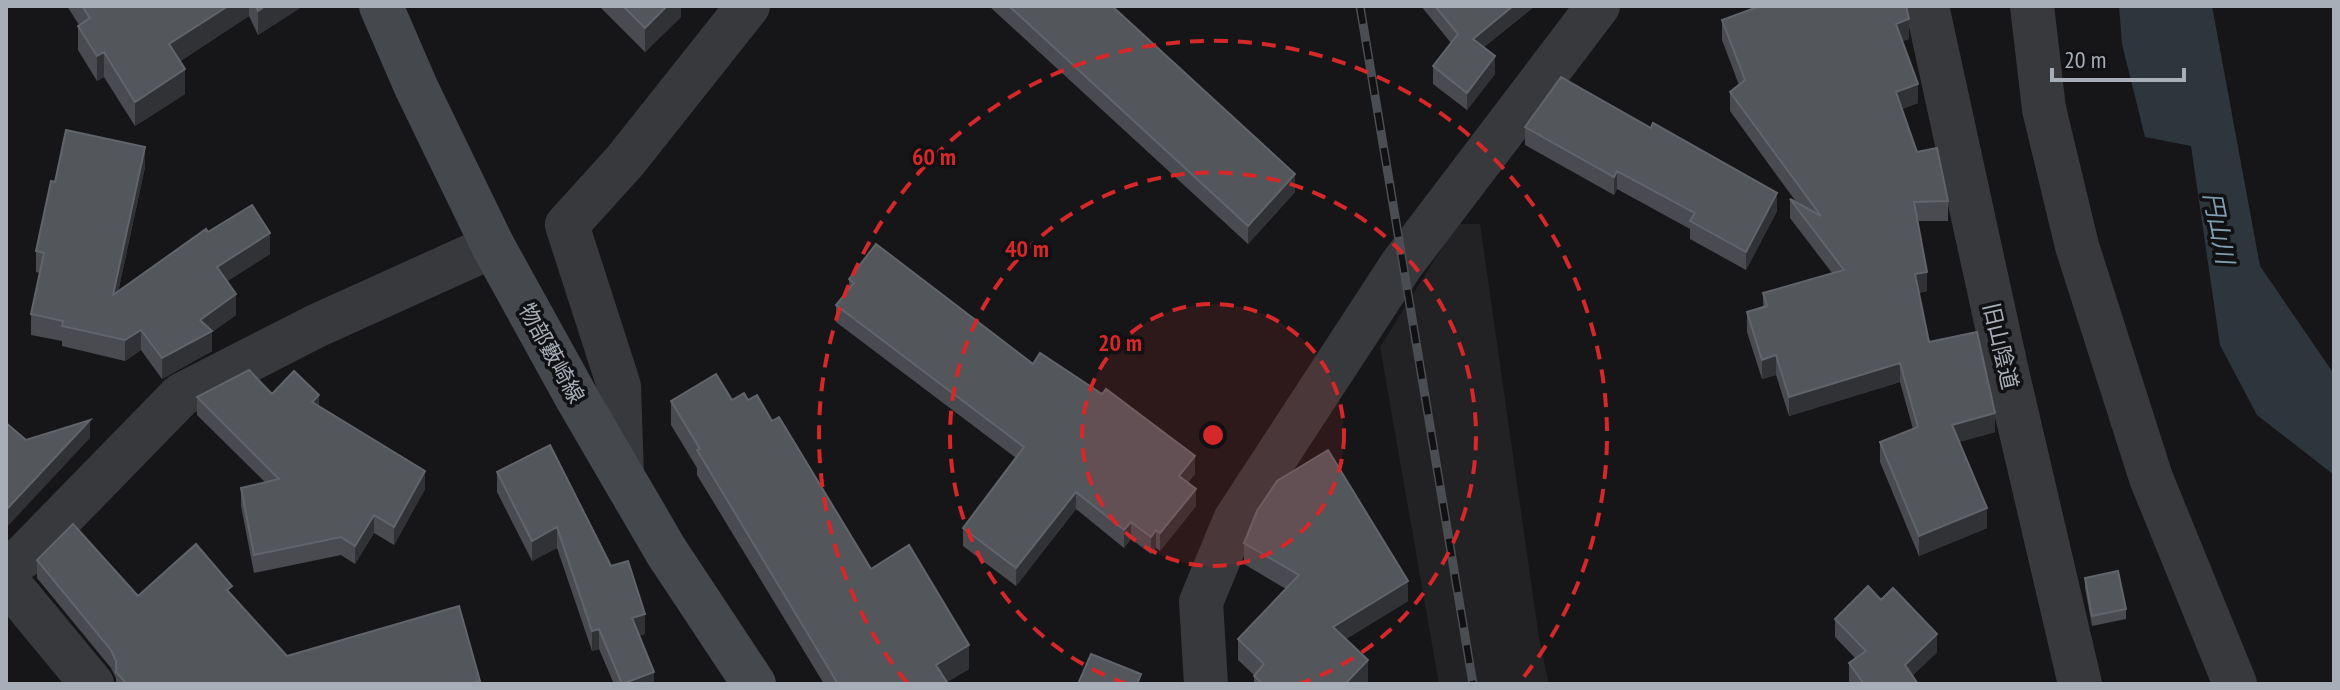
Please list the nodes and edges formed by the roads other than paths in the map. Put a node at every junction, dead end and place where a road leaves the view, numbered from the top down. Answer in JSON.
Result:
{"nodes":[{"id":1,"x":381,"y":6,"type":"edge"},
{"id":2,"x":748,"y":6,"type":"edge"},
{"id":3,"x":1598,"y":6,"type":"edge"},
{"id":4,"x":1927,"y":6,"type":"edge"},
{"id":5,"x":2032,"y":6,"type":"edge"},
{"id":6,"x":493,"y":246,"type":"junction"},
{"id":7,"x":622,"y":475,"type":"junction"},
{"id":8,"x":6,"y":568,"type":"edge"},
{"id":9,"x":6,"y":580,"type":"edge"},
{"id":10,"x":92,"y":684,"type":"edge"},
{"id":11,"x":754,"y":684,"type":"edge"},
{"id":12,"x":1206,"y":684,"type":"edge"},
{"id":13,"x":2080,"y":684,"type":"edge"},
{"id":14,"x":2235,"y":684,"type":"edge"}],
"edges":[{"from":1,"to":6,"type":"main road","name":"物部藪崎線"},
{"from":2,"to":7,"type":"street"},
{"from":3,"to":12,"type":"street"},
{"from":4,"to":13,"type":"street","name":"旧山陰道"},
{"from":5,"to":14,"type":"street"},
{"from":6,"to":7,"type":"main road","name":"物部藪崎線"},
{"from":6,"to":8,"type":"street"},
{"from":7,"to":11,"type":"main road","name":"物部藪崎線"},
{"from":9,"to":10,"type":"street"}]}
